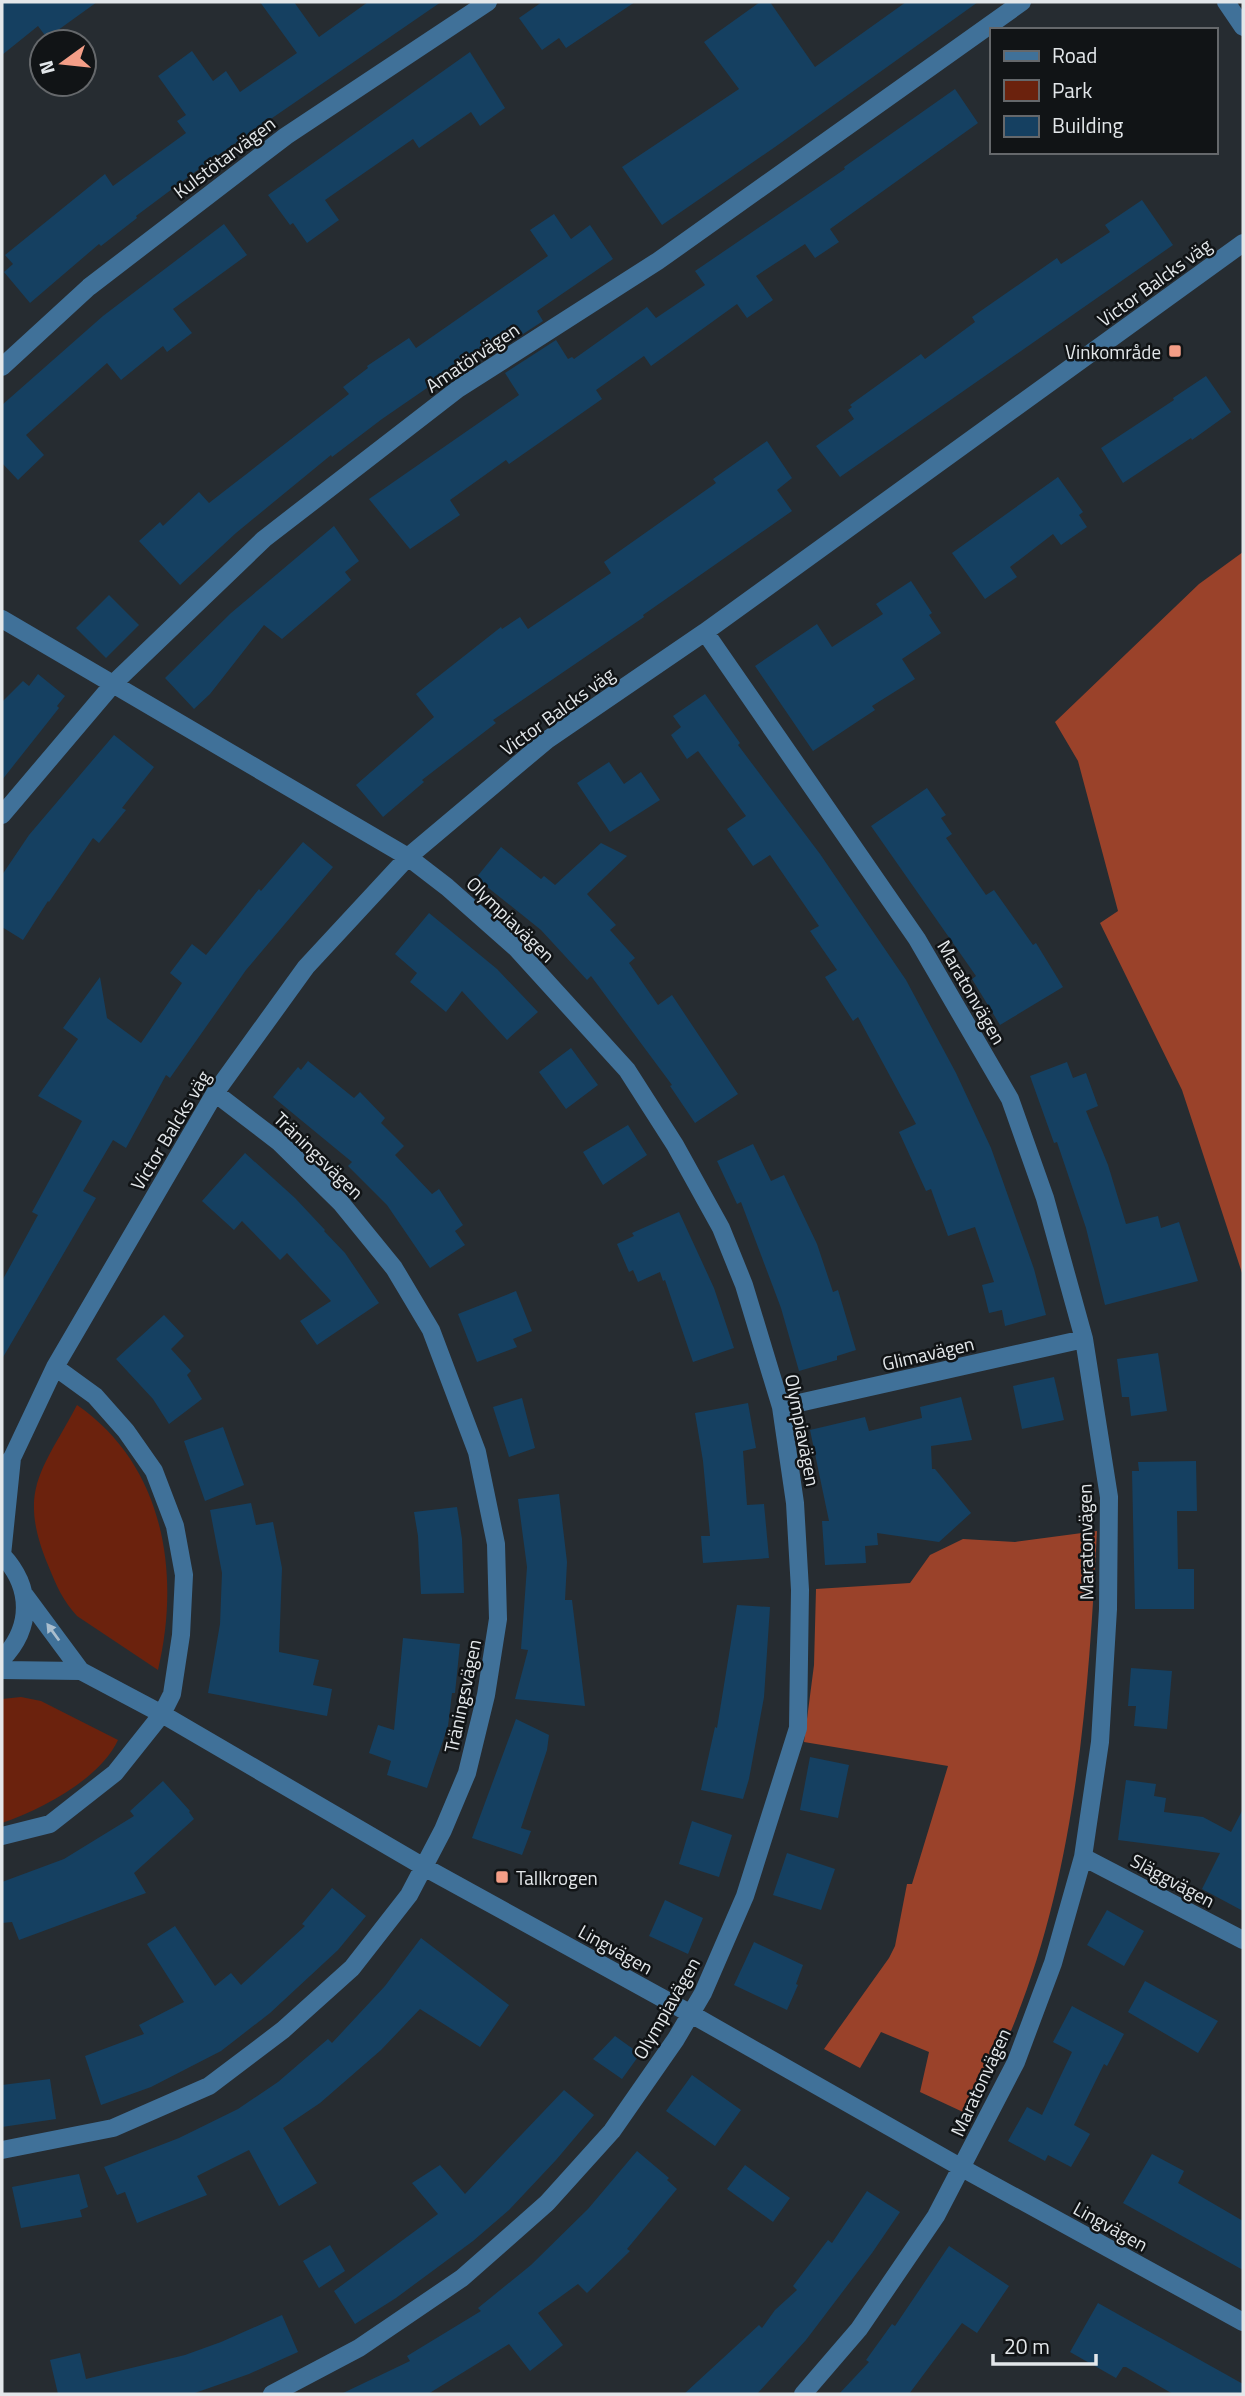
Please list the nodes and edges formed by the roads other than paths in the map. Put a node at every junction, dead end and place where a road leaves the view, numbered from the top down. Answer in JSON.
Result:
{"nodes":[{"id":1,"x":488,"y":2,"type":"edge"},
{"id":2,"x":1021,"y":2,"type":"edge"},
{"id":3,"x":1226,"y":2,"type":"edge"},
{"id":4,"x":1243,"y":27,"type":"edge"},
{"id":5,"x":1243,"y":243,"type":"edge"},
{"id":6,"x":2,"y":368,"type":"edge"},
{"id":7,"x":2,"y":619,"type":"edge"},
{"id":8,"x":705,"y":632,"type":"junction"},
{"id":9,"x":114,"y":683,"type":"junction"},
{"id":10,"x":2,"y":815,"type":"edge"},
{"id":11,"x":408,"y":857,"type":"junction"},
{"id":12,"x":215,"y":1093,"type":"junction"},
{"id":13,"x":1084,"y":1339,"type":"junction"},
{"id":14,"x":54,"y":1367,"type":"junction"},
{"id":15,"x":781,"y":1407,"type":"junction"},
{"id":16,"x":7,"y":1463,"type":"edge"},
{"id":17,"x":2,"y":1555,"type":"edge"},
{"id":18,"x":24,"y":1594,"type":"junction"},
{"id":19,"x":2,"y":1659,"type":"edge"},
{"id":20,"x":2,"y":1670,"type":"edge"},
{"id":21,"x":81,"y":1671,"type":"junction"},
{"id":22,"x":162,"y":1714,"type":"junction"},
{"id":23,"x":2,"y":1836,"type":"edge"},
{"id":24,"x":1083,"y":1857,"type":"junction"},
{"id":25,"x":424,"y":1867,"type":"junction"},
{"id":26,"x":1243,"y":1940,"type":"edge"},
{"id":27,"x":691,"y":2014,"type":"junction"},
{"id":28,"x":2,"y":2150,"type":"edge"},
{"id":29,"x":962,"y":2168,"type":"junction"},
{"id":30,"x":1243,"y":2322,"type":"edge"},
{"id":31,"x":272,"y":2394,"type":"edge"},
{"id":32,"x":803,"y":2394,"type":"edge"}],
"edges":[{"from":1,"to":6,"type":"street","name":"Kulstötarvägen"},
{"from":2,"to":9,"type":"street","name":"Amatörvägen"},
{"from":3,"to":4,"type":"street"},
{"from":5,"to":8,"type":"street","name":"Victor Balcks väg"},
{"from":7,"to":9,"type":"street","name":"Olympiavägen"},
{"from":8,"to":11,"type":"street","name":"Victor Balcks väg"},
{"from":8,"to":13,"type":"street","name":"Maratonvägen"},
{"from":9,"to":10,"type":"street","name":"Amatörvägen"},
{"from":9,"to":11,"type":"street","name":"Olympiavägen"},
{"from":11,"to":12,"type":"street","name":"Victor Balcks väg"},
{"from":11,"to":15,"type":"street","name":"Olympiavägen"},
{"from":12,"to":14,"type":"street","name":"Victor Balcks väg"},
{"from":12,"to":25,"type":"street","name":"Träningsvägen"},
{"from":13,"to":15,"type":"street","name":"Glimavägen"},
{"from":13,"to":24,"type":"street","name":"Maratonvägen"},
{"from":14,"to":16,"type":"street","name":"Victor Balcks väg"},
{"from":14,"to":22,"type":"street"},
{"from":15,"to":27,"type":"street","name":"Olympiavägen"},
{"from":16,"to":17,"type":"street","name":"Victor Balcks väg"},
{"from":17,"to":18,"type":"street","name":"Lingvägen"},
{"from":18,"to":19,"type":"street"},
{"from":21,"to":18,"type":"street","name":"Lingvägen","one_way":true},
{"from":20,"to":21,"type":"street","name":"Lingvägen"},
{"from":21,"to":22,"type":"street","name":"Lingvägen"},
{"from":22,"to":23,"type":"street"},
{"from":22,"to":25,"type":"street","name":"Lingvägen"},
{"from":24,"to":26,"type":"street","name":"Släggvägen"},
{"from":24,"to":29,"type":"street","name":"Maratonvägen"},
{"from":25,"to":27,"type":"street","name":"Lingvägen"},
{"from":25,"to":28,"type":"street","name":"Träningsvägen"},
{"from":27,"to":29,"type":"street","name":"Lingvägen"},
{"from":27,"to":31,"type":"street","name":"Olympiavägen"},
{"from":29,"to":30,"type":"street","name":"Lingvägen"},
{"from":29,"to":32,"type":"street","name":"Maratonvägen"}]}
